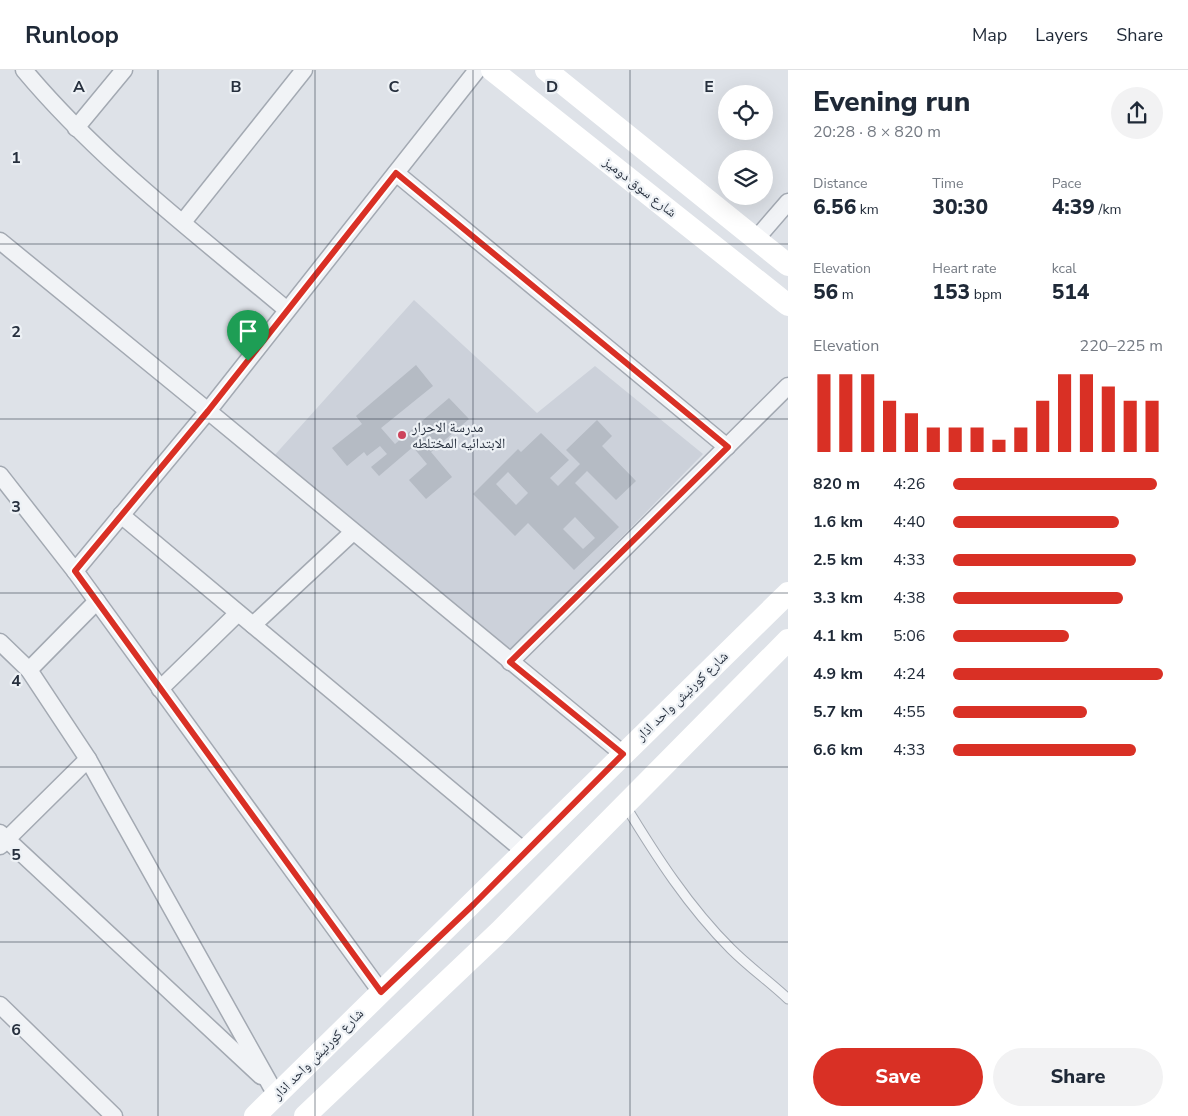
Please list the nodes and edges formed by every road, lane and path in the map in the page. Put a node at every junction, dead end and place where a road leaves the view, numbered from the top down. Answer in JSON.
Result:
{"nodes":[{"id":1,"x":24,"y":70,"type":"edge"},
{"id":2,"x":124,"y":70,"type":"edge"},
{"id":3,"x":304,"y":70,"type":"edge"},
{"id":4,"x":477,"y":70,"type":"edge"},
{"id":5,"x":492,"y":70,"type":"edge"},
{"id":6,"x":546,"y":70,"type":"edge"},
{"id":7,"x":608,"y":120,"type":"junction"},
{"id":8,"x":76,"y":128,"type":"junction"},
{"id":9,"x":587,"y":146,"type":"junction"},
{"id":10,"x":396,"y":173,"type":"junction"},
{"id":11,"x":788,"y":202,"type":"edge"},
{"id":12,"x":183,"y":222,"type":"junction"},
{"id":13,"x":756,"y":239,"type":"junction"},
{"id":14,"x":0,"y":241,"type":"edge"},
{"id":15,"x":788,"y":265,"type":"edge"},
{"id":16,"x":788,"y":305,"type":"edge"},
{"id":17,"x":287,"y":310,"type":"junction"},
{"id":18,"x":788,"y":386,"type":"edge"},
{"id":19,"x":208,"y":411,"type":"junction"},
{"id":20,"x":728,"y":447,"type":"junction"},
{"id":21,"x":0,"y":474,"type":"edge"},
{"id":22,"x":121,"y":515,"type":"junction"},
{"id":23,"x":353,"y":532,"type":"junction"},
{"id":24,"x":75,"y":571,"type":"junction"},
{"id":25,"x":788,"y":592,"type":"edge"},
{"id":26,"x":97,"y":602,"type":"junction"},
{"id":27,"x":238,"y":612,"type":"junction"},
{"id":28,"x":253,"y":625,"type":"junction"},
{"id":29,"x":788,"y":640,"type":"edge"},
{"id":30,"x":0,"y":642,"type":"edge"},
{"id":31,"x":510,"y":662,"type":"junction"},
{"id":32,"x":29,"y":670,"type":"junction"},
{"id":33,"x":160,"y":689,"type":"junction"},
{"id":34,"x":623,"y":754,"type":"junction"},
{"id":35,"x":88,"y":759,"type":"junction"},
{"id":36,"x":624,"y":805,"type":"junction"},
{"id":37,"x":2,"y":839,"type":"edge"},
{"id":38,"x":524,"y":851,"type":"junction"},
{"id":39,"x":474,"y":904,"type":"junction"},
{"id":40,"x":500,"y":931,"type":"junction"},
{"id":41,"x":381,"y":992,"type":"junction"},
{"id":42,"x":788,"y":1000,"type":"edge"},
{"id":43,"x":0,"y":1005,"type":"edge"},
{"id":44,"x":275,"y":1090,"type":"junction"},
{"id":45,"x":114,"y":1116,"type":"edge"},
{"id":46,"x":255,"y":1116,"type":"edge"},
{"id":47,"x":305,"y":1116,"type":"edge"}],
"edges":[{"from":1,"to":8,"type":"street"},
{"from":2,"to":8,"type":"street"},
{"from":3,"to":12,"type":"street"},
{"from":4,"to":10,"type":"street"},
{"from":5,"to":9,"type":"main road","name":"شارع سوق دوميز"},
{"from":6,"to":7,"type":"main road"},
{"from":7,"to":9,"type":"main road"},
{"from":7,"to":13,"type":"main road"},
{"from":8,"to":12,"type":"street"},
{"from":9,"to":16,"type":"main road","name":"شارع سوق دوميز"},
{"from":10,"to":17,"type":"street"},
{"from":10,"to":20,"type":"street"},
{"from":11,"to":13,"type":"street"},
{"from":12,"to":17,"type":"street"},
{"from":13,"to":15,"type":"main road"},
{"from":14,"to":19,"type":"street"},
{"from":17,"to":19,"type":"street"},
{"from":18,"to":20,"type":"street"},
{"from":19,"to":22,"type":"street"},
{"from":19,"to":23,"type":"street"},
{"from":20,"to":31,"type":"street"},
{"from":21,"to":24,"type":"street"},
{"from":22,"to":24,"type":"street"},
{"from":22,"to":27,"type":"street"},
{"from":23,"to":28,"type":"street"},
{"from":23,"to":31,"type":"street"},
{"from":24,"to":26,"type":"street"},
{"from":25,"to":34,"type":"main road","name":"شارع كورنيش واحد اذار"},
{"from":26,"to":32,"type":"street"},
{"from":26,"to":33,"type":"street"},
{"from":27,"to":28,"type":"street"},
{"from":27,"to":33,"type":"street"},
{"from":28,"to":38,"type":"street"},
{"from":29,"to":36,"type":"main road"},
{"from":30,"to":32,"type":"street"},
{"from":31,"to":34,"type":"street"},
{"from":32,"to":35,"type":"street"},
{"from":33,"to":41,"type":"street"},
{"from":34,"to":38,"type":"main road","name":"شارع كورنيش واحد اذار"},
{"from":35,"to":37,"type":"street"},
{"from":35,"to":44,"type":"street"},
{"from":36,"to":40,"type":"main road"},
{"from":36,"to":42,"type":"lane"},
{"from":37,"to":44,"type":"street"},
{"from":38,"to":39,"type":"main road","name":"شارع كورنيش واحد اذار"},
{"from":39,"to":40,"type":"main road"},
{"from":39,"to":41,"type":"main road","name":"شارع كورنيش واحد اذار"},
{"from":40,"to":47,"type":"main road"},
{"from":41,"to":44,"type":"main road","name":"شارع كورنيش واحد اذار"},
{"from":43,"to":45,"type":"street"},
{"from":44,"to":46,"type":"main road","name":"شارع كورنيش واحد اذار"}]}
